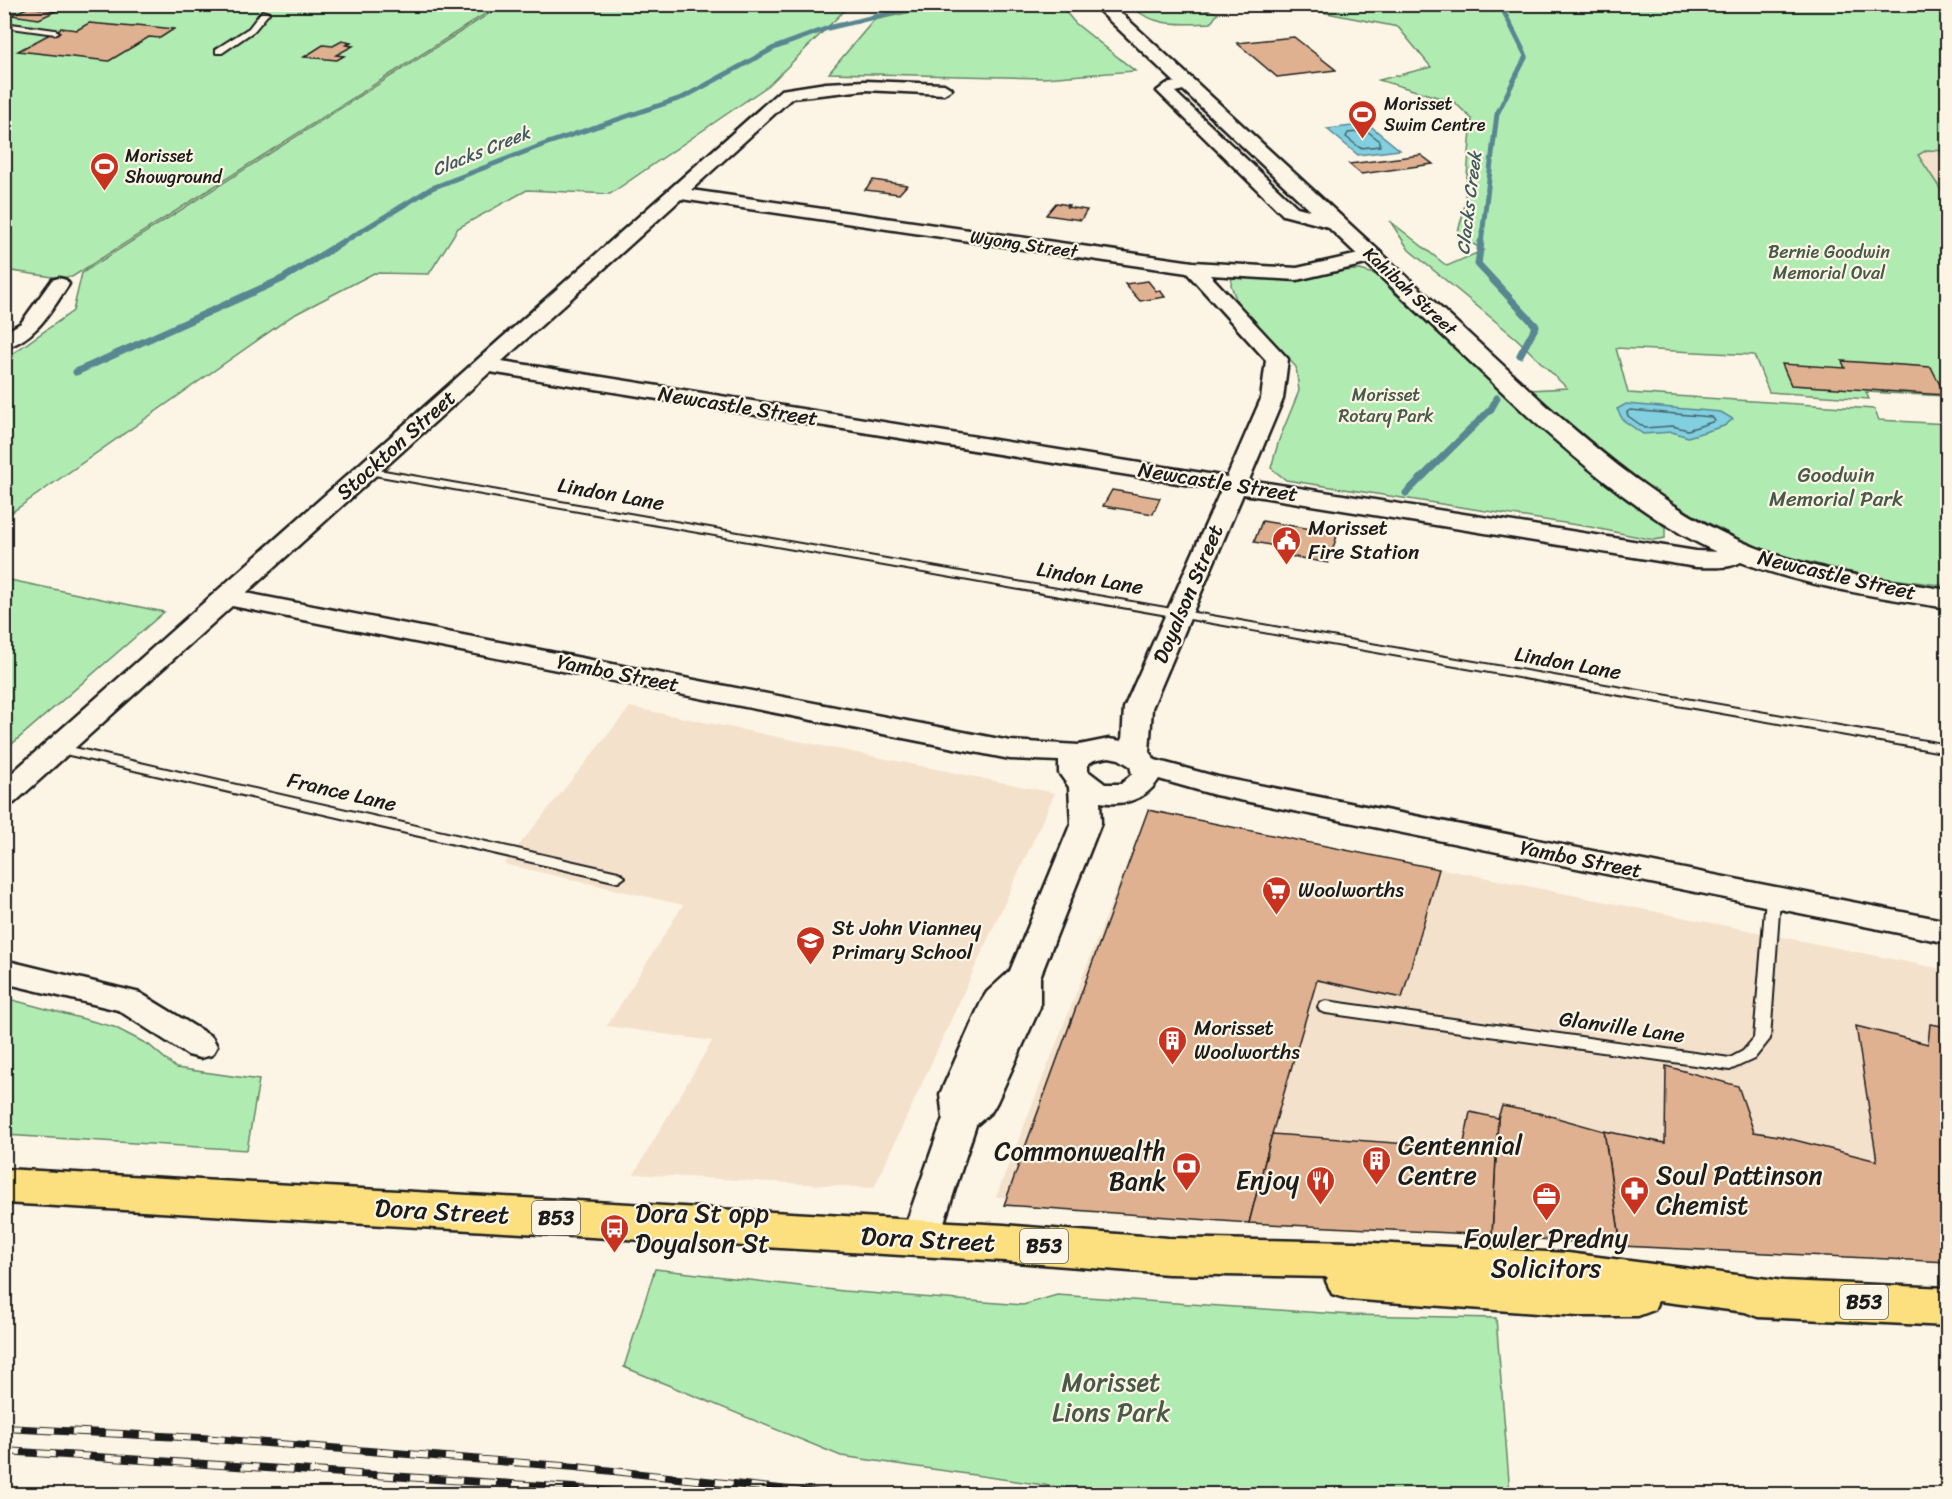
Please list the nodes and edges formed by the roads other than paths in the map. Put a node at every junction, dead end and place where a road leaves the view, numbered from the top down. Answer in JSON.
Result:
{"nodes":[{"id":1,"x":1100,"y":4,"type":"edge"},
{"id":2,"x":266,"y":13,"type":"dead end"},
{"id":3,"x":4,"y":25,"type":"edge"},
{"id":4,"x":54,"y":32,"type":"dead end"},
{"id":5,"x":219,"y":51,"type":"dead end"},
{"id":6,"x":944,"y":90,"type":"dead end"},
{"id":7,"x":676,"y":193,"type":"junction"},
{"id":8,"x":1372,"y":257,"type":"junction"},
{"id":9,"x":1193,"y":268,"type":"junction"},
{"id":10,"x":59,"y":284,"type":"dead end"},
{"id":11,"x":4,"y":342,"type":"edge"},
{"id":12,"x":485,"y":365,"type":"junction"},
{"id":13,"x":367,"y":471,"type":"junction"},
{"id":14,"x":1235,"y":485,"type":"junction"},
{"id":15,"x":1739,"y":552,"type":"junction"},
{"id":16,"x":226,"y":597,"type":"junction"},
{"id":17,"x":1947,"y":599,"type":"edge"},
{"id":18,"x":1179,"y":614,"type":"junction"},
{"id":19,"x":1138,"y":708,"type":"junction"},
{"id":20,"x":57,"y":748,"type":"junction"},
{"id":21,"x":1947,"y":749,"type":"edge"},
{"id":22,"x":1085,"y":766,"type":"junction"},
{"id":23,"x":1134,"y":775,"type":"junction"},
{"id":24,"x":4,"y":796,"type":"edge"},
{"id":25,"x":1086,"y":823,"type":"junction"},
{"id":26,"x":618,"y":877,"type":"dead end"},
{"id":27,"x":1773,"y":898,"type":"junction"},
{"id":28,"x":1947,"y":932,"type":"edge"},
{"id":29,"x":4,"y":971,"type":"edge"},
{"id":30,"x":1326,"y":1007,"type":"dead end"},
{"id":31,"x":200,"y":1046,"type":"dead end"},
{"id":32,"x":4,"y":1186,"type":"edge"},
{"id":33,"x":920,"y":1238,"type":"junction"},
{"id":34,"x":1947,"y":1307,"type":"edge"}],
"edges":[{"from":1,"to":8,"type":"street","name":"Kahibah Street"},
{"from":2,"to":5,"type":"lane"},
{"from":3,"to":4,"type":"lane"},
{"from":6,"to":7,"type":"street","name":"Stockton Street"},
{"from":7,"to":9,"type":"street","name":"Wyong Street"},
{"from":7,"to":12,"type":"street","name":"Stockton Street"},
{"from":8,"to":9,"type":"street","name":"Wyong Street"},
{"from":8,"to":15,"type":"street","name":"Kahibah Street"},
{"from":9,"to":14,"type":"street","name":"Doyalson Street"},
{"from":10,"to":11,"type":"street"},
{"from":12,"to":13,"type":"street","name":"Stockton Street"},
{"from":12,"to":14,"type":"street","name":"Newcastle Street"},
{"from":13,"to":16,"type":"street","name":"Stockton Street"},
{"from":13,"to":18,"type":"lane","name":"Lindon Lane"},
{"from":14,"to":15,"type":"street","name":"Newcastle Street"},
{"from":14,"to":18,"type":"street","name":"Doyalson Street"},
{"from":15,"to":17,"type":"street","name":"Newcastle Street"},
{"from":16,"to":20,"type":"street","name":"Stockton Street"},
{"from":16,"to":22,"type":"street","name":"Yambo Street"},
{"from":18,"to":19,"type":"street","name":"Doyalson Street"},
{"from":18,"to":21,"type":"lane","name":"Lindon Lane"},
{"from":19,"to":22,"type":"street","name":"Doyalson Street"},
{"from":19,"to":23,"type":"street","name":"Doyalson Street"},
{"from":20,"to":24,"type":"street","name":"Stockton Street"},
{"from":20,"to":26,"type":"lane","name":"France Lane"},
{"from":22,"to":23,"type":"street"},
{"from":22,"to":23,"type":"street"},
{"from":22,"to":25,"type":"street"},
{"from":23,"to":25,"type":"street"},
{"from":23,"to":27,"type":"street","name":"Yambo Street"},
{"from":25,"to":33,"type":"street"},
{"from":27,"to":28,"type":"street","name":"Yambo Street"},
{"from":27,"to":30,"type":"lane","name":"Glanville Lane"},
{"from":29,"to":31,"type":"street"},
{"from":32,"to":33,"type":"main road","name":"Dora Street","number":"B53"},
{"from":33,"to":34,"type":"main road","name":"Dora Street","number":"B53"}]}
